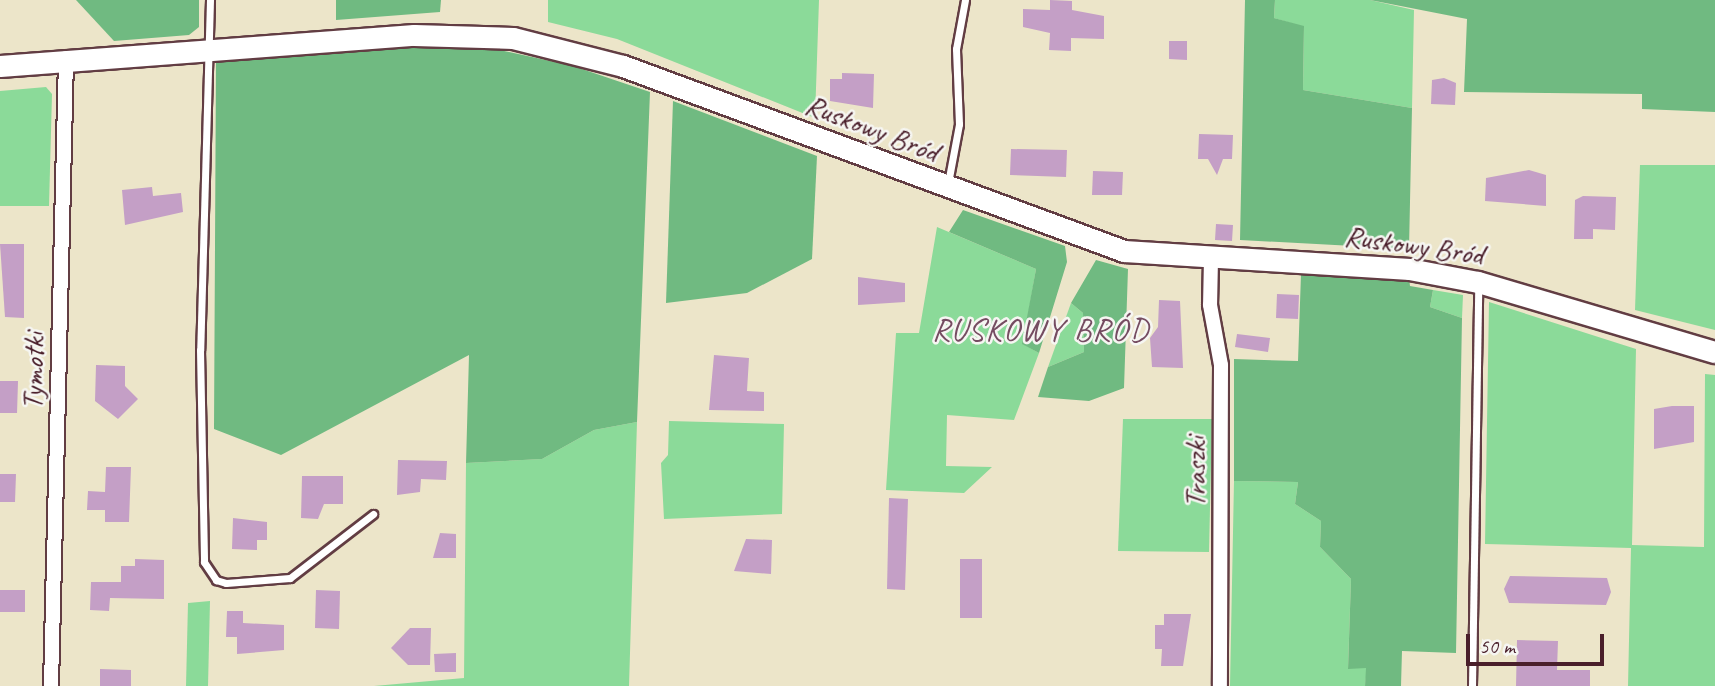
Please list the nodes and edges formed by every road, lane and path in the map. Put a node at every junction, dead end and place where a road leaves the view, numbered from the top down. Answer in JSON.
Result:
{"nodes":[{"id":1,"x":210,"y":0,"type":"edge"},
{"id":2,"x":965,"y":0,"type":"edge"},
{"id":3,"x":208,"y":47,"type":"junction"},
{"id":4,"x":66,"y":58,"type":"junction"},
{"id":5,"x":0,"y":66,"type":"edge"},
{"id":6,"x":946,"y":188,"type":"junction"},
{"id":7,"x":1211,"y":259,"type":"junction"},
{"id":8,"x":1478,"y":282,"type":"junction"},
{"id":9,"x":1715,"y":352,"type":"edge"},
{"id":10,"x":373,"y":514,"type":"dead end"},
{"id":11,"x":51,"y":686,"type":"edge"},
{"id":12,"x":1220,"y":686,"type":"edge"},
{"id":13,"x":1472,"y":686,"type":"edge"}],
"edges":[{"from":1,"to":3,"type":"lane"},
{"from":2,"to":6,"type":"lane"},
{"from":3,"to":4,"type":"street","name":"Ruskowy Bród"},
{"from":3,"to":6,"type":"street","name":"Ruskowy Bród"},
{"from":3,"to":10,"type":"lane"},
{"from":4,"to":5,"type":"street","name":"Ruskowy Bród"},
{"from":4,"to":11,"type":"street","name":"Tymotki"},
{"from":6,"to":7,"type":"street","name":"Ruskowy Bród"},
{"from":7,"to":8,"type":"street","name":"Ruskowy Bród"},
{"from":7,"to":12,"type":"street","name":"Traszki"},
{"from":8,"to":9,"type":"street","name":"Ruskowy Bród"},
{"from":8,"to":13,"type":"lane"}]}
